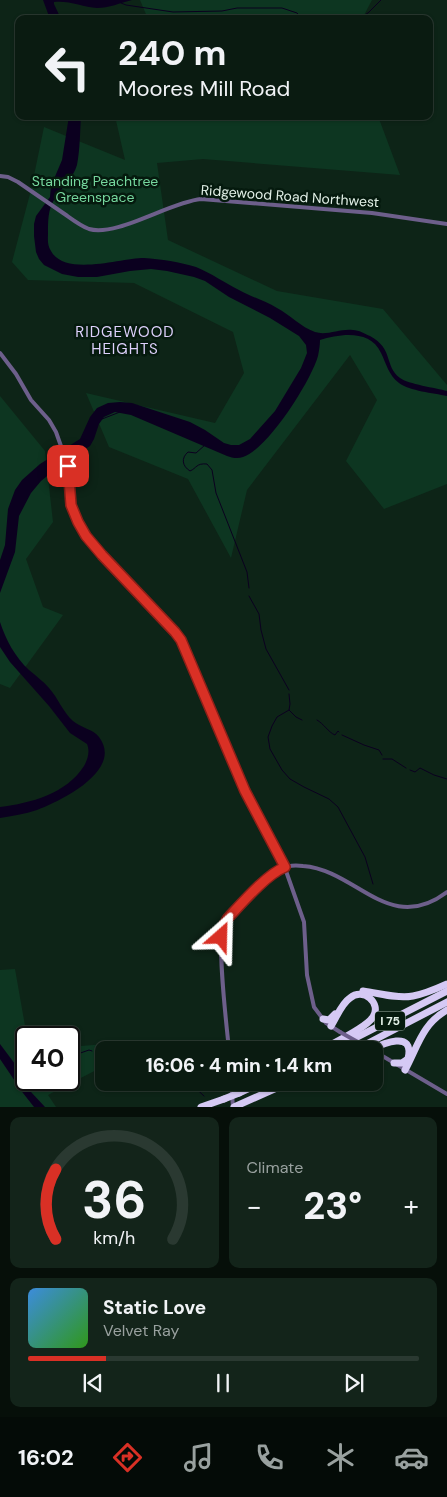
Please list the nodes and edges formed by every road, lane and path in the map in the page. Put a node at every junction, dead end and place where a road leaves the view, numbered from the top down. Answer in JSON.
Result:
{"nodes":[{"id":1,"x":0,"y":176,"type":"edge"},
{"id":2,"x":447,"y":224,"type":"edge"},
{"id":3,"x":0,"y":352,"type":"edge"},
{"id":4,"x":285,"y":867,"type":"junction"},
{"id":5,"x":447,"y":892,"type":"edge"},
{"id":6,"x":447,"y":984,"type":"edge"},
{"id":7,"x":447,"y":991,"type":"edge"},
{"id":8,"x":447,"y":1002,"type":"edge"},
{"id":9,"x":447,"y":1010,"type":"edge"},
{"id":10,"x":336,"y":1016,"type":"junction"},
{"id":11,"x":323,"y":1019,"type":"junction"},
{"id":12,"x":330,"y":1026,"type":"junction"},
{"id":13,"x":340,"y":1032,"type":"junction"},
{"id":14,"x":228,"y":1041,"type":"edge"},
{"id":15,"x":336,"y":1041,"type":"edge"},
{"id":16,"x":350,"y":1041,"type":"edge"},
{"id":17,"x":356,"y":1041,"type":"edge"},
{"id":18,"x":372,"y":1041,"type":"edge"},
{"id":19,"x":383,"y":1045,"type":"edge"},
{"id":20,"x":383,"y":1057,"type":"edge"},
{"id":21,"x":408,"y":1059,"type":"junction"},
{"id":22,"x":394,"y":1063,"type":"junction"},
{"id":23,"x":404,"y":1069,"type":"junction"},
{"id":24,"x":233,"y":1091,"type":"edge"},
{"id":25,"x":243,"y":1091,"type":"edge"},
{"id":26,"x":270,"y":1091,"type":"edge"},
{"id":27,"x":447,"y":1094,"type":"edge"},
{"id":28,"x":236,"y":1106,"type":"edge"},
{"id":29,"x":201,"y":1107,"type":"edge"}],
"edges":[{"from":1,"to":2,"type":"street","name":"Ridgewood Road Northwest"},
{"from":3,"to":4,"type":"street"},
{"from":4,"to":5,"type":"street"},
{"from":4,"to":11,"type":"street"},
{"from":4,"to":14,"type":"street"},
{"from":6,"to":10,"type":"highway"},
{"from":7,"to":16,"type":"highway","number":"I 75"},
{"from":8,"to":18,"type":"highway","number":"I 75"},
{"from":9,"to":23,"type":"highway"},
{"from":10,"to":11,"type":"highway"},
{"from":10,"to":12,"type":"highway"},
{"from":10,"to":13,"type":"highway"},
{"from":10,"to":15,"type":"highway"},
{"from":11,"to":12,"type":"street"},
{"from":12,"to":13,"type":"street"},
{"from":13,"to":17,"type":"street","bridge":true},
{"from":19,"to":21,"type":"highway"},
{"from":20,"to":22,"type":"street"},
{"from":21,"to":22,"type":"highway"},
{"from":21,"to":23,"type":"highway"},
{"from":22,"to":23,"type":"street"},
{"from":23,"to":27,"type":"street"},
{"from":24,"to":28,"type":"street"},
{"from":25,"to":29,"type":"highway","bridge":true},
{"from":26,"to":28,"type":"highway"}]}
